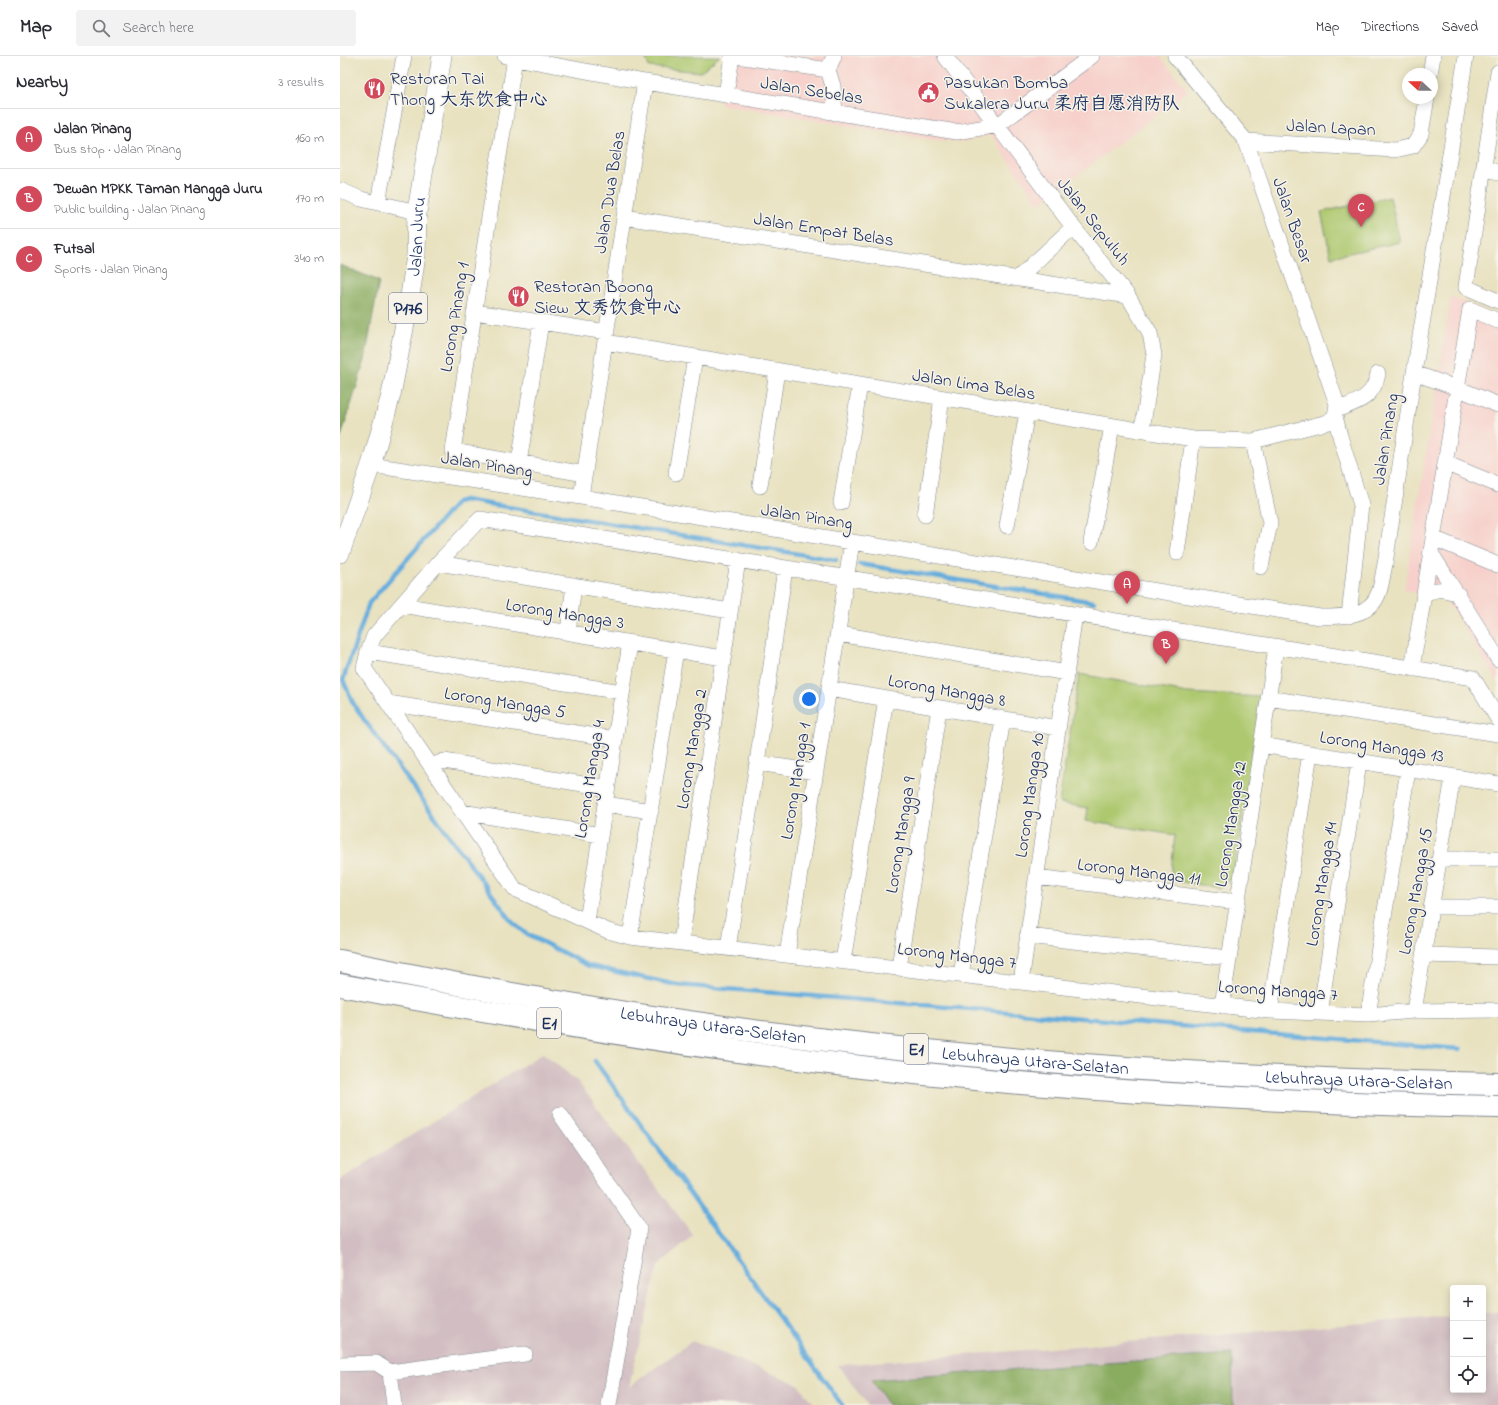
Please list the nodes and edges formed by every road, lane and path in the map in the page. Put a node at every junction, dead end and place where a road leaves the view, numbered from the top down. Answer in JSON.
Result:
{"nodes":[{"id":1,"x":404,"y":56,"type":"edge"},
{"id":2,"x":442,"y":56,"type":"edge"},
{"id":3,"x":739,"y":56,"type":"edge"},
{"id":4,"x":945,"y":56,"type":"edge"},
{"id":5,"x":1092,"y":56,"type":"edge"},
{"id":6,"x":1175,"y":56,"type":"edge"},
{"id":7,"x":1433,"y":56,"type":"edge"},
{"id":8,"x":1466,"y":56,"type":"edge"},
{"id":9,"x":510,"y":57,"type":"edge"},
{"id":10,"x":535,"y":59,"type":"edge"},
{"id":11,"x":831,"y":63,"type":"edge"},
{"id":12,"x":1431,"y":68,"type":"edge"},
{"id":13,"x":1498,"y":72,"type":"edge"},
{"id":14,"x":645,"y":82,"type":"junction"},
{"id":15,"x":726,"y":95,"type":"junction"},
{"id":16,"x":1426,"y":104,"type":"edge"},
{"id":17,"x":835,"y":113,"type":"junction"},
{"id":18,"x":998,"y":125,"type":"junction"},
{"id":19,"x":1246,"y":141,"type":"junction"},
{"id":20,"x":1484,"y":167,"type":"junction"},
{"id":21,"x":1498,"y":173,"type":"edge"},
{"id":22,"x":340,"y":190,"type":"edge"},
{"id":23,"x":378,"y":203,"type":"junction"},
{"id":24,"x":417,"y":212,"type":"junction"},
{"id":25,"x":624,"y":217,"type":"junction"},
{"id":26,"x":1073,"y":227,"type":"junction"},
{"id":27,"x":1017,"y":279,"type":"junction"},
{"id":28,"x":1128,"y":296,"type":"junction"},
{"id":29,"x":1498,"y":301,"type":"edge"},
{"id":30,"x":474,"y":312,"type":"junction"},
{"id":31,"x":1498,"y":321,"type":"edge"},
{"id":32,"x":541,"y":322,"type":"junction"},
{"id":33,"x":606,"y":337,"type":"junction"},
{"id":34,"x":694,"y":357,"type":"junction"},
{"id":35,"x":777,"y":370,"type":"junction"},
{"id":36,"x":1414,"y":373,"type":"junction"},
{"id":37,"x":1378,"y":374,"type":"dead end"},
{"id":38,"x":860,"y":384,"type":"junction"},
{"id":39,"x":1457,"y":388,"type":"junction"},
{"id":40,"x":942,"y":398,"type":"junction"},
{"id":41,"x":1498,"y":405,"type":"edge"},
{"id":42,"x":1027,"y":412,"type":"junction"},
{"id":43,"x":1336,"y":413,"type":"junction"},
{"id":44,"x":1112,"y":426,"type":"junction"},
{"id":45,"x":1142,"y":430,"type":"junction"},
{"id":46,"x":1193,"y":439,"type":"junction"},
{"id":47,"x":1253,"y":442,"type":"junction"},
{"id":48,"x":1445,"y":462,"type":"junction"},
{"id":49,"x":519,"y":463,"type":"junction"},
{"id":50,"x":371,"y":465,"type":"junction"},
{"id":51,"x":676,"y":473,"type":"dead end"},
{"id":52,"x":585,"y":474,"type":"junction"},
{"id":53,"x":1498,"y":485,"type":"edge"},
{"id":54,"x":760,"y":486,"type":"dead end"},
{"id":55,"x":581,"y":498,"type":"junction"},
{"id":56,"x":841,"y":503,"type":"dead end"},
{"id":57,"x":925,"y":515,"type":"dead end"},
{"id":58,"x":1007,"y":526,"type":"dead end"},
{"id":59,"x":1433,"y":538,"type":"junction"},
{"id":60,"x":852,"y":542,"type":"junction"},
{"id":61,"x":1091,"y":542,"type":"dead end"},
{"id":62,"x":340,"y":553,"type":"edge"},
{"id":63,"x":1177,"y":553,"type":"dead end"},
{"id":64,"x":1431,"y":553,"type":"junction"},
{"id":65,"x":738,"y":560,"type":"junction"},
{"id":66,"x":438,"y":563,"type":"junction"},
{"id":67,"x":1498,"y":565,"type":"edge"},
{"id":68,"x":1261,"y":567,"type":"dead end"},
{"id":69,"x":786,"y":568,"type":"junction"},
{"id":70,"x":847,"y":578,"type":"junction"},
{"id":71,"x":574,"y":585,"type":"junction"},
{"id":72,"x":1424,"y":594,"type":"junction"},
{"id":73,"x":1458,"y":594,"type":"junction"},
{"id":74,"x":401,"y":605,"type":"junction"},
{"id":75,"x":730,"y":611,"type":"junction"},
{"id":76,"x":1075,"y":614,"type":"junction"},
{"id":77,"x":1349,"y":616,"type":"junction"},
{"id":78,"x":568,"y":632,"type":"junction"},
{"id":79,"x":838,"y":634,"type":"junction"},
{"id":80,"x":1491,"y":640,"type":"edge"},
{"id":81,"x":630,"y":643,"type":"junction"},
{"id":82,"x":1276,"y":647,"type":"junction"},
{"id":83,"x":676,"y":650,"type":"junction"},
{"id":84,"x":368,"y":652,"type":"junction"},
{"id":85,"x":723,"y":658,"type":"junction"},
{"id":86,"x":1498,"y":659,"type":"edge"},
{"id":87,"x":1412,"y":669,"type":"junction"},
{"id":88,"x":1067,"y":673,"type":"junction"},
{"id":89,"x":829,"y":689,"type":"junction"},
{"id":90,"x":622,"y":692,"type":"junction"},
{"id":91,"x":1268,"y":698,"type":"junction"},
{"id":92,"x":886,"y":699,"type":"junction"},
{"id":93,"x":388,"y":703,"type":"junction"},
{"id":94,"x":939,"y":708,"type":"junction"},
{"id":95,"x":1003,"y":719,"type":"junction"},
{"id":96,"x":1498,"y":719,"type":"edge"},
{"id":97,"x":1058,"y":728,"type":"junction"},
{"id":98,"x":1498,"y":734,"type":"edge"},
{"id":99,"x":615,"y":739,"type":"junction"},
{"id":100,"x":1261,"y":745,"type":"junction"},
{"id":101,"x":1310,"y":754,"type":"junction"},
{"id":102,"x":1359,"y":762,"type":"junction"},
{"id":103,"x":757,"y":763,"type":"junction"},
{"id":104,"x":431,"y":766,"type":"junction"},
{"id":105,"x":1408,"y":770,"type":"junction"},
{"id":106,"x":816,"y":772,"type":"junction"},
{"id":107,"x":1453,"y":777,"type":"junction"},
{"id":108,"x":1498,"y":784,"type":"edge"},
{"id":109,"x":607,"y":788,"type":"junction"},
{"id":110,"x":605,"y":804,"type":"junction"},
{"id":111,"x":651,"y":811,"type":"junction"},
{"id":112,"x":462,"y":812,"type":"junction"},
{"id":113,"x":600,"y":835,"type":"junction"},
{"id":114,"x":1498,"y":859,"type":"edge"},
{"id":115,"x":1439,"y":860,"type":"junction"},
{"id":116,"x":1036,"y":877,"type":"junction"},
{"id":117,"x":1237,"y":902,"type":"junction"},
{"id":118,"x":1431,"y":907,"type":"junction"},
{"id":119,"x":1498,"y":907,"type":"edge"},
{"id":120,"x":586,"y":921,"type":"junction"},
{"id":121,"x":630,"y":936,"type":"junction"},
{"id":122,"x":1028,"y":936,"type":"junction"},
{"id":123,"x":681,"y":942,"type":"junction"},
{"id":124,"x":728,"y":948,"type":"junction"},
{"id":125,"x":787,"y":955,"type":"junction"},
{"id":126,"x":1423,"y":955,"type":"junction"},
{"id":127,"x":1498,"y":957,"type":"edge"},
{"id":128,"x":1229,"y":958,"type":"junction"},
{"id":129,"x":340,"y":961,"type":"edge"},
{"id":130,"x":843,"y":961,"type":"junction"},
{"id":131,"x":899,"y":968,"type":"junction"},
{"id":132,"x":961,"y":975,"type":"junction"},
{"id":133,"x":1021,"y":982,"type":"junction"},
{"id":134,"x":340,"y":985,"type":"edge"},
{"id":135,"x":1222,"y":1006,"type":"junction"},
{"id":136,"x":1498,"y":1010,"type":"edge"},
{"id":137,"x":1270,"y":1011,"type":"junction"},
{"id":138,"x":1414,"y":1011,"type":"junction"},
{"id":139,"x":1320,"y":1013,"type":"junction"},
{"id":140,"x":1368,"y":1014,"type":"junction"},
{"id":141,"x":1498,"y":1084,"type":"edge"},
{"id":142,"x":1498,"y":1107,"type":"edge"},
{"id":143,"x":560,"y":1114,"type":"dead end"},
{"id":144,"x":525,"y":1354,"type":"dead end"},
{"id":145,"x":340,"y":1364,"type":"edge"},
{"id":146,"x":390,"y":1372,"type":"junction"},
{"id":147,"x":394,"y":1405,"type":"edge"},
{"id":148,"x":609,"y":1405,"type":"edge"}],
"edges":[{"from":1,"to":23,"type":"street"},
{"from":2,"to":24,"type":"main road","name":"Jalan Juru","number":"P176"},
{"from":3,"to":11,"type":"street"},
{"from":3,"to":15,"type":"street"},
{"from":4,"to":18,"type":"street","name":"Jalan Sepuluh"},
{"from":5,"to":18,"type":"street","name":"Jalan Sebelas"},
{"from":6,"to":19,"type":"street","name":"Jalan Besar"},
{"from":7,"to":12,"type":"street"},
{"from":8,"to":36,"type":"street","name":"Jalan Pinang"},
{"from":9,"to":10,"type":"street","name":"Jalan Sebelas"},
{"from":9,"to":30,"type":"street","name":"Lorong Pinang 1"},
{"from":10,"to":14,"type":"street","name":"Jalan Sebelas"},
{"from":11,"to":17,"type":"street"},
{"from":13,"to":20,"type":"street"},
{"from":14,"to":15,"type":"street","name":"Jalan Sebelas"},
{"from":14,"to":25,"type":"street","name":"Jalan Dua Belas"},
{"from":15,"to":17,"type":"street","name":"Jalan Sebelas"},
{"from":16,"to":19,"type":"street","name":"Jalan Lapan"},
{"from":17,"to":18,"type":"street","name":"Jalan Sebelas"},
{"from":18,"to":26,"type":"street","name":"Jalan Sepuluh"},
{"from":19,"to":43,"type":"street","name":"Jalan Besar"},
{"from":20,"to":21,"type":"street"},
{"from":20,"to":29,"type":"street"},
{"from":22,"to":23,"type":"street"},
{"from":23,"to":24,"type":"street"},
{"from":24,"to":50,"type":"main road","name":"Jalan Juru","number":"P176"},
{"from":25,"to":27,"type":"street","name":"Jalan Empat Belas"},
{"from":25,"to":33,"type":"street","name":"Jalan Dua Belas"},
{"from":26,"to":27,"type":"street"},
{"from":26,"to":28,"type":"street","name":"Jalan Sepuluh"},
{"from":27,"to":28,"type":"street","name":"Jalan Empat Belas"},
{"from":28,"to":45,"type":"street","name":"Jalan Sepuluh"},
{"from":30,"to":32,"type":"street","name":"Jalan Lima Belas"},
{"from":30,"to":49,"type":"street","name":"Lorong Pinang 1"},
{"from":31,"to":39,"type":"street"},
{"from":32,"to":33,"type":"street","name":"Jalan Lima Belas"},
{"from":32,"to":49,"type":"street"},
{"from":33,"to":34,"type":"street","name":"Jalan Lima Belas"},
{"from":33,"to":52,"type":"street","name":"Jalan Dua Belas"},
{"from":34,"to":35,"type":"street","name":"Jalan Lima Belas"},
{"from":34,"to":51,"type":"street"},
{"from":35,"to":38,"type":"street","name":"Jalan Lima Belas"},
{"from":35,"to":54,"type":"street"},
{"from":36,"to":39,"type":"street"},
{"from":36,"to":77,"type":"street","name":"Jalan Pinang"},
{"from":37,"to":43,"type":"street","name":"Jalan Lima Belas"},
{"from":38,"to":40,"type":"street","name":"Jalan Lima Belas"},
{"from":38,"to":56,"type":"street"},
{"from":39,"to":41,"type":"street"},
{"from":39,"to":48,"type":"street"},
{"from":40,"to":42,"type":"street","name":"Jalan Lima Belas"},
{"from":40,"to":57,"type":"street"},
{"from":42,"to":44,"type":"street","name":"Jalan Lima Belas"},
{"from":42,"to":58,"type":"street"},
{"from":43,"to":47,"type":"street","name":"Jalan Lima Belas"},
{"from":43,"to":77,"type":"street","name":"Jalan Besar"},
{"from":44,"to":45,"type":"street","name":"Jalan Lima Belas"},
{"from":44,"to":61,"type":"street"},
{"from":45,"to":46,"type":"street","name":"Jalan Lima Belas"},
{"from":46,"to":47,"type":"street","name":"Jalan Lima Belas"},
{"from":46,"to":63,"type":"street"},
{"from":47,"to":68,"type":"street"},
{"from":48,"to":53,"type":"street"},
{"from":48,"to":59,"type":"street"},
{"from":49,"to":52,"type":"street","name":"Lorong Pinang 1"},
{"from":50,"to":55,"type":"street","name":"Jalan Pinang"},
{"from":50,"to":62,"type":"main road","name":"Jalan Juru","number":"P176"},
{"from":52,"to":55,"type":"street","name":"Jalan Dua Belas"},
{"from":55,"to":60,"type":"street","name":"Jalan Pinang"},
{"from":59,"to":64,"type":"street"},
{"from":59,"to":67,"type":"street"},
{"from":60,"to":70,"type":"street","name":"Lorong Mangga 1"},
{"from":60,"to":77,"type":"street","name":"Jalan Pinang"},
{"from":64,"to":72,"type":"street"},
{"from":64,"to":73,"type":"street"},
{"from":65,"to":66,"type":"street","name":"Lorong Mangga 7"},
{"from":65,"to":69,"type":"street"},
{"from":65,"to":75,"type":"street","name":"Lorong Mangga 2"},
{"from":66,"to":71,"type":"street"},
{"from":66,"to":74,"type":"street","name":"Lorong Mangga 7"},
{"from":69,"to":70,"type":"street"},
{"from":69,"to":103,"type":"street"},
{"from":70,"to":76,"type":"street"},
{"from":70,"to":79,"type":"street","name":"Lorong Mangga 1"},
{"from":71,"to":75,"type":"street"},
{"from":71,"to":78,"type":"street"},
{"from":72,"to":73,"type":"street"},
{"from":72,"to":87,"type":"street"},
{"from":73,"to":80,"type":"street"},
{"from":74,"to":78,"type":"street","name":"Lorong Mangga 3"},
{"from":74,"to":84,"type":"street","name":"Lorong Mangga 7"},
{"from":75,"to":85,"type":"street","name":"Lorong Mangga 2"},
{"from":76,"to":82,"type":"street"},
{"from":76,"to":88,"type":"street","name":"Lorong Mangga 10"},
{"from":78,"to":81,"type":"street","name":"Lorong Mangga 3"},
{"from":79,"to":88,"type":"street"},
{"from":79,"to":89,"type":"street","name":"Lorong Mangga 1"},
{"from":80,"to":86,"type":"street"},
{"from":81,"to":83,"type":"street","name":"Lorong Mangga 3"},
{"from":81,"to":90,"type":"street","name":"Lorong Mangga 4"},
{"from":82,"to":87,"type":"street"},
{"from":82,"to":91,"type":"street","name":"Lorong Mangga 12"},
{"from":83,"to":85,"type":"street","name":"Lorong Mangga 3"},
{"from":83,"to":111,"type":"street"},
{"from":84,"to":90,"type":"street"},
{"from":84,"to":93,"type":"street","name":"Lorong Mangga 7"},
{"from":85,"to":123,"type":"street","name":"Lorong Mangga 2"},
{"from":87,"to":96,"type":"street"},
{"from":88,"to":97,"type":"street","name":"Lorong Mangga 10"},
{"from":89,"to":92,"type":"street","name":"Lorong Mangga 8"},
{"from":89,"to":106,"type":"street","name":"Lorong Mangga 1"},
{"from":90,"to":99,"type":"street","name":"Lorong Mangga 4"},
{"from":91,"to":98,"type":"street"},
{"from":91,"to":100,"type":"street","name":"Lorong Mangga 12"},
{"from":92,"to":94,"type":"street","name":"Lorong Mangga 8"},
{"from":92,"to":130,"type":"street"},
{"from":93,"to":99,"type":"street","name":"Lorong Mangga 5"},
{"from":93,"to":104,"type":"street","name":"Lorong Mangga 7"},
{"from":94,"to":95,"type":"street","name":"Lorong Mangga 8"},
{"from":94,"to":131,"type":"street","name":"Lorong Mangga 9"},
{"from":95,"to":97,"type":"street","name":"Lorong Mangga 8"},
{"from":95,"to":132,"type":"street"},
{"from":97,"to":116,"type":"street","name":"Lorong Mangga 10"},
{"from":99,"to":109,"type":"street","name":"Lorong Mangga 4"},
{"from":100,"to":101,"type":"street","name":"Lorong Mangga 13"},
{"from":100,"to":117,"type":"street","name":"Lorong Mangga 12"},
{"from":101,"to":102,"type":"street","name":"Lorong Mangga 13"},
{"from":101,"to":137,"type":"street"},
{"from":102,"to":105,"type":"street","name":"Lorong Mangga 13"},
{"from":102,"to":139,"type":"street","name":"Lorong Mangga 14"},
{"from":103,"to":106,"type":"street"},
{"from":103,"to":124,"type":"street"},
{"from":104,"to":109,"type":"street"},
{"from":104,"to":112,"type":"street","name":"Lorong Mangga 7"},
{"from":105,"to":107,"type":"street","name":"Lorong Mangga 13"},
{"from":105,"to":140,"type":"street"},
{"from":106,"to":125,"type":"street","name":"Lorong Mangga 1"},
{"from":107,"to":108,"type":"street","name":"Lorong Mangga 13"},
{"from":107,"to":115,"type":"street","name":"Lorong Mangga 15"},
{"from":109,"to":110,"type":"street","name":"Lorong Mangga 4"},
{"from":110,"to":111,"type":"street"},
{"from":110,"to":113,"type":"street","name":"Lorong Mangga 4"},
{"from":111,"to":121,"type":"street"},
{"from":112,"to":113,"type":"street"},
{"from":112,"to":120,"type":"street","name":"Lorong Mangga 7"},
{"from":113,"to":120,"type":"street","name":"Lorong Mangga 4"},
{"from":114,"to":115,"type":"street"},
{"from":115,"to":118,"type":"street","name":"Lorong Mangga 15"},
{"from":116,"to":117,"type":"street","name":"Lorong Mangga 11"},
{"from":116,"to":122,"type":"street","name":"Lorong Mangga 10"},
{"from":117,"to":128,"type":"street","name":"Lorong Mangga 12"},
{"from":118,"to":119,"type":"street"},
{"from":118,"to":126,"type":"street","name":"Lorong Mangga 15"},
{"from":120,"to":121,"type":"street","name":"Lorong Mangga 7"},
{"from":121,"to":123,"type":"street","name":"Lorong Mangga 7"},
{"from":122,"to":128,"type":"street"},
{"from":122,"to":133,"type":"street","name":"Lorong Mangga 10"},
{"from":123,"to":124,"type":"street","name":"Lorong Mangga 7"},
{"from":124,"to":125,"type":"street","name":"Lorong Mangga 7"},
{"from":125,"to":130,"type":"street","name":"Lorong Mangga 7"},
{"from":126,"to":127,"type":"street"},
{"from":126,"to":138,"type":"street","name":"Lorong Mangga 15"},
{"from":128,"to":135,"type":"street","name":"Lorong Mangga 12"},
{"from":129,"to":141,"type":"highway","name":"Lebuhraya Utara–Selatan","number":"E1"},
{"from":130,"to":131,"type":"street","name":"Lorong Mangga 7"},
{"from":131,"to":132,"type":"street","name":"Lorong Mangga 7"},
{"from":132,"to":133,"type":"street","name":"Lorong Mangga 7"},
{"from":133,"to":135,"type":"street","name":"Lorong Mangga 7"},
{"from":134,"to":142,"type":"highway","name":"Lebuhraya Utara–Selatan","number":"E1"},
{"from":135,"to":137,"type":"street","name":"Lorong Mangga 7"},
{"from":136,"to":138,"type":"street","name":"Lorong Mangga 7"},
{"from":137,"to":139,"type":"street","name":"Lorong Mangga 7"},
{"from":138,"to":140,"type":"street","name":"Lorong Mangga 7"},
{"from":139,"to":140,"type":"street","name":"Lorong Mangga 7"},
{"from":143,"to":148,"type":"street"},
{"from":144,"to":146,"type":"street"},
{"from":145,"to":146,"type":"street"},
{"from":146,"to":147,"type":"street"}]}
